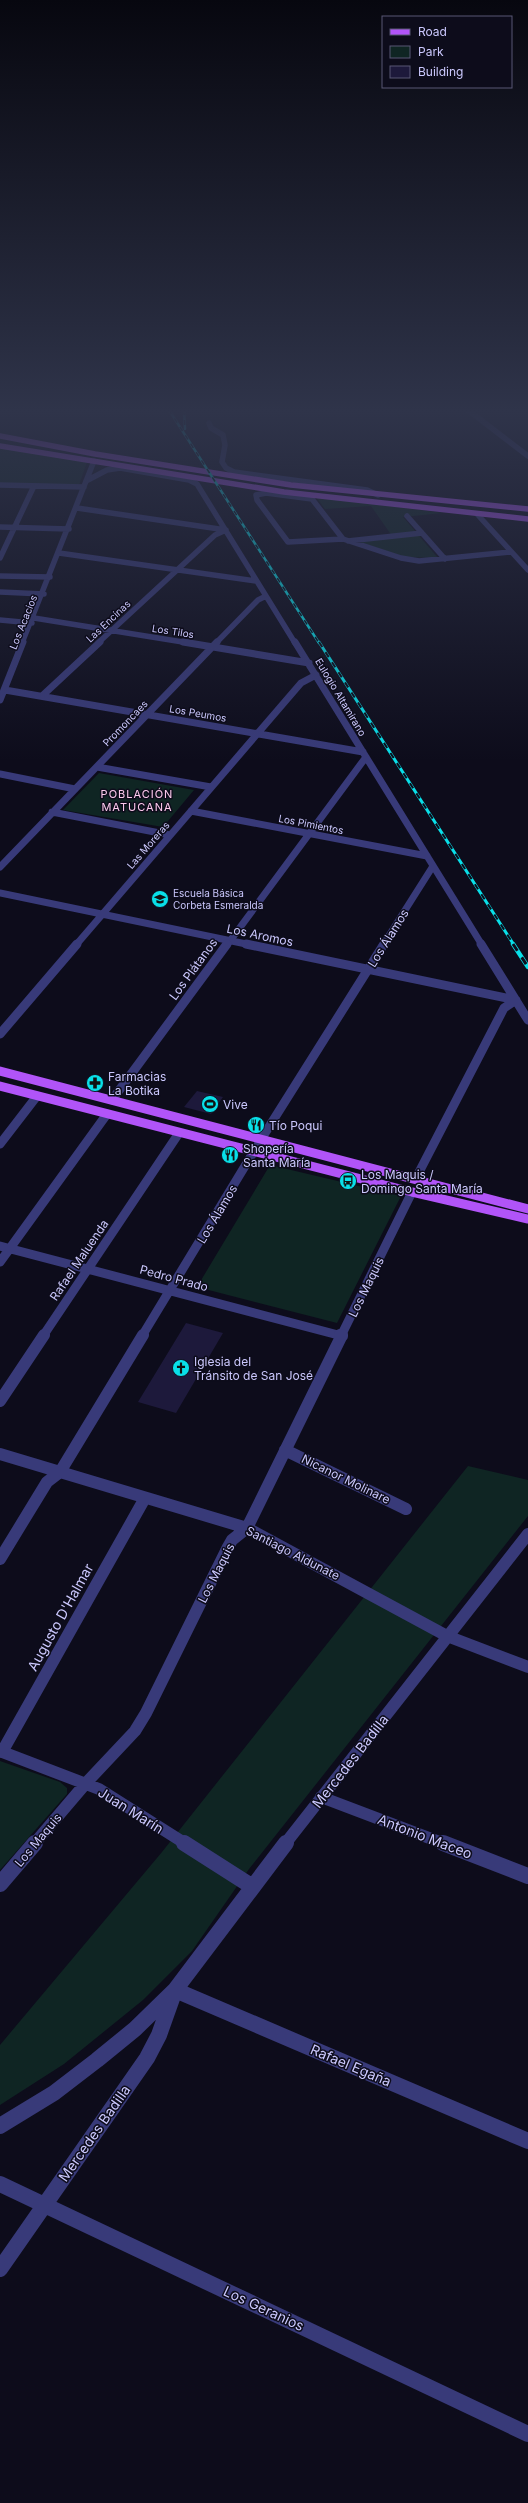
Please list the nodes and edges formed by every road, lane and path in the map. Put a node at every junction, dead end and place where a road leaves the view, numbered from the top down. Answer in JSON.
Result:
{"nodes":[{"id":1,"x":0,"y":527,"type":"edge"},
{"id":2,"x":14,"y":527,"type":"junction"},
{"id":3,"x":204,"y":527,"type":"edge"},
{"id":4,"x":224,"y":527,"type":"edge"},
{"id":5,"x":276,"y":527,"type":"edge"},
{"id":6,"x":335,"y":527,"type":"edge"},
{"id":7,"x":417,"y":527,"type":"edge"},
{"id":8,"x":487,"y":527,"type":"edge"},
{"id":9,"x":69,"y":529,"type":"joint"},
{"id":10,"x":226,"y":530,"type":"junction"},
{"id":11,"x":422,"y":533,"type":"junction"},
{"id":12,"x":346,"y":540,"type":"junction"},
{"id":13,"x":511,"y":552,"type":"junction"},
{"id":14,"x":59,"y":553,"type":"junction"},
{"id":15,"x":0,"y":558,"type":"edge"},
{"id":16,"x":444,"y":559,"type":"junction"},
{"id":17,"x":178,"y":570,"type":"junction"},
{"id":18,"x":528,"y":570,"type":"edge"},
{"id":19,"x":0,"y":576,"type":"edge"},
{"id":20,"x":50,"y":577,"type":"junction"},
{"id":21,"x":256,"y":581,"type":"junction"},
{"id":22,"x":0,"y":592,"type":"edge"},
{"id":23,"x":44,"y":594,"type":"junction"},
{"id":24,"x":266,"y":596,"type":"junction"},
{"id":25,"x":0,"y":620,"type":"edge"},
{"id":26,"x":33,"y":621,"type":"junction"},
{"id":27,"x":111,"y":631,"type":"junction"},
{"id":28,"x":212,"y":647,"type":"junction"},
{"id":29,"x":309,"y":663,"type":"junction"},
{"id":30,"x":316,"y":675,"type":"junction"},
{"id":31,"x":5,"y":690,"type":"junction"},
{"id":32,"x":42,"y":696,"type":"junction"},
{"id":33,"x":0,"y":700,"type":"edge"},
{"id":34,"x":147,"y":715,"type":"junction"},
{"id":35,"x":257,"y":734,"type":"junction"},
{"id":36,"x":364,"y":755,"type":"junction"},
{"id":37,"x":97,"y":766,"type":"junction"},
{"id":38,"x":0,"y":774,"type":"edge"},
{"id":39,"x":211,"y":788,"type":"junction"},
{"id":40,"x":75,"y":789,"type":"junction"},
{"id":41,"x":191,"y":811,"type":"junction"},
{"id":42,"x":52,"y":812,"type":"junction"},
{"id":43,"x":310,"y":834,"type":"junction"},
{"id":44,"x":170,"y":835,"type":"junction"},
{"id":45,"x":427,"y":856,"type":"junction"},
{"id":46,"x":433,"y":866,"type":"junction"},
{"id":47,"x":0,"y":867,"type":"edge"},
{"id":48,"x":0,"y":893,"type":"edge"},
{"id":49,"x":103,"y":914,"type":"junction"},
{"id":50,"x":230,"y":941,"type":"junction"},
{"id":51,"x":368,"y":969,"type":"junction"},
{"id":52,"x":516,"y":1000,"type":"junction"},
{"id":53,"x":528,"y":1020,"type":"edge"},
{"id":54,"x":0,"y":1034,"type":"edge"},
{"id":55,"x":0,"y":1071,"type":"edge"},
{"id":56,"x":0,"y":1086,"type":"edge"},
{"id":57,"x":37,"y":1096,"type":"junction"},
{"id":58,"x":112,"y":1100,"type":"junction"},
{"id":59,"x":107,"y":1114,"type":"junction"},
{"id":60,"x":179,"y":1132,"type":"junction"},
{"id":61,"x":262,"y":1138,"type":"junction"},
{"id":62,"x":0,"y":1144,"type":"edge"},
{"id":63,"x":255,"y":1152,"type":"junction"},
{"id":64,"x":416,"y":1178,"type":"junction"},
{"id":65,"x":412,"y":1192,"type":"junction"},
{"id":66,"x":528,"y":1209,"type":"edge"},
{"id":67,"x":528,"y":1219,"type":"edge"},
{"id":68,"x":5,"y":1248,"type":"edge"},
{"id":69,"x":0,"y":1262,"type":"edge"},
{"id":70,"x":88,"y":1270,"type":"junction"},
{"id":71,"x":170,"y":1291,"type":"junction"},
{"id":72,"x":342,"y":1336,"type":"junction"},
{"id":73,"x":0,"y":1401,"type":"edge"},
{"id":74,"x":286,"y":1450,"type":"junction"},
{"id":75,"x":0,"y":1454,"type":"edge"},
{"id":76,"x":60,"y":1472,"type":"junction"},
{"id":77,"x":145,"y":1498,"type":"junction"},
{"id":78,"x":406,"y":1509,"type":"dead end"},
{"id":79,"x":247,"y":1528,"type":"junction"},
{"id":80,"x":528,"y":1534,"type":"edge"},
{"id":81,"x":0,"y":1559,"type":"edge"},
{"id":82,"x":447,"y":1636,"type":"junction"},
{"id":83,"x":528,"y":1667,"type":"edge"},
{"id":84,"x":1,"y":1751,"type":"edge"},
{"id":85,"x":86,"y":1783,"type":"junction"},
{"id":86,"x":321,"y":1797,"type":"junction"},
{"id":87,"x":528,"y":1876,"type":"edge"},
{"id":88,"x":0,"y":1884,"type":"edge"},
{"id":89,"x":253,"y":1887,"type":"junction"},
{"id":90,"x":175,"y":1990,"type":"junction"},
{"id":91,"x":0,"y":2126,"type":"edge"},
{"id":92,"x":528,"y":2140,"type":"edge"},
{"id":93,"x":0,"y":2184,"type":"edge"},
{"id":94,"x":45,"y":2204,"type":"junction"},
{"id":95,"x":0,"y":2269,"type":"edge"},
{"id":96,"x":528,"y":2434,"type":"edge"}],
"edges":[{"from":1,"to":2,"type":"street"},
{"from":2,"to":9,"type":"street"},
{"from":2,"to":15,"type":"street"},
{"from":3,"to":10,"type":"street"},
{"from":4,"to":10,"type":"street","name":"Eulogio Altamirano"},
{"from":5,"to":12,"type":"street"},
{"from":6,"to":12,"type":"street"},
{"from":7,"to":11,"type":"street"},
{"from":8,"to":13,"type":"street"},
{"from":9,"to":14,"type":"street","name":"Los Acacios"},
{"from":10,"to":17,"type":"street","name":"Las Encinas"},
{"from":10,"to":21,"type":"street","name":"Eulogio Altamirano"},
{"from":11,"to":12,"type":"street"},
{"from":11,"to":16,"type":"street"},
{"from":12,"to":16,"type":"street"},
{"from":13,"to":16,"type":"street"},
{"from":13,"to":18,"type":"street"},
{"from":14,"to":17,"type":"street"},
{"from":14,"to":20,"type":"street","name":"Los Acacios"},
{"from":17,"to":21,"type":"street"},
{"from":17,"to":27,"type":"street","name":"Las Encinas"},
{"from":19,"to":20,"type":"street"},
{"from":20,"to":23,"type":"street","name":"Los Acacios"},
{"from":21,"to":24,"type":"street","name":"Eulogio Altamirano"},
{"from":22,"to":23,"type":"street"},
{"from":23,"to":26,"type":"street","name":"Los Acacios"},
{"from":24,"to":28,"type":"street","name":"Promoncaes"},
{"from":24,"to":29,"type":"street","name":"Eulogio Altamirano"},
{"from":25,"to":26,"type":"street","name":"Los Tilos"},
{"from":26,"to":27,"type":"street","name":"Los Tilos"},
{"from":26,"to":31,"type":"street","name":"Los Acacios"},
{"from":27,"to":28,"type":"street","name":"Los Tilos"},
{"from":27,"to":32,"type":"street","name":"Las Encinas"},
{"from":28,"to":29,"type":"street","name":"Los Tilos"},
{"from":28,"to":34,"type":"street","name":"Promoncaes"},
{"from":29,"to":30,"type":"street","name":"Eulogio Altamirano"},
{"from":30,"to":35,"type":"street","name":"Las Moreras"},
{"from":30,"to":36,"type":"street","name":"Eulogio Altamirano"},
{"from":31,"to":32,"type":"street","name":"Los Peumos"},
{"from":31,"to":33,"type":"street","name":"Los Acacios"},
{"from":32,"to":34,"type":"street","name":"Los Peumos"},
{"from":34,"to":35,"type":"street","name":"Los Peumos"},
{"from":34,"to":37,"type":"street","name":"Promoncaes"},
{"from":35,"to":36,"type":"street","name":"Los Peumos"},
{"from":35,"to":39,"type":"street","name":"Las Moreras"},
{"from":36,"to":43,"type":"street","name":"Los Plátanos"},
{"from":36,"to":45,"type":"street","name":"Eulogio Altamirano"},
{"from":37,"to":39,"type":"street"},
{"from":37,"to":40,"type":"street","name":"Promoncaes"},
{"from":38,"to":40,"type":"street"},
{"from":39,"to":41,"type":"street","name":"Las Moreras"},
{"from":40,"to":42,"type":"street","name":"Promoncaes"},
{"from":41,"to":43,"type":"street","name":"Los Pimientos"},
{"from":41,"to":44,"type":"street","name":"Las Moreras"},
{"from":42,"to":44,"type":"street"},
{"from":42,"to":47,"type":"street","name":"Promoncaes"},
{"from":43,"to":45,"type":"street","name":"Los Pimientos"},
{"from":43,"to":50,"type":"street","name":"Los Plátanos"},
{"from":44,"to":49,"type":"street","name":"Las Moreras"},
{"from":45,"to":46,"type":"street","name":"Eulogio Altamirano"},
{"from":46,"to":51,"type":"street","name":"Los Álamos"},
{"from":46,"to":52,"type":"street","name":"Eulogio Altamirano"},
{"from":48,"to":49,"type":"street","name":"Los Aromos"},
{"from":49,"to":50,"type":"street","name":"Los Aromos"},
{"from":49,"to":54,"type":"street","name":"Las Moreras"},
{"from":50,"to":51,"type":"street","name":"Los Aromos"},
{"from":50,"to":58,"type":"street","name":"Los Plátanos"},
{"from":51,"to":52,"type":"street","name":"Los Aromos"},
{"from":51,"to":61,"type":"street","name":"Los Álamos"},
{"from":52,"to":53,"type":"street","name":"Eulogio Altamirano"},
{"from":52,"to":64,"type":"street"},
{"from":55,"to":58,"type":"main road"},
{"from":56,"to":57,"type":"main road"},
{"from":57,"to":59,"type":"main road"},
{"from":57,"to":62,"type":"street"},
{"from":58,"to":61,"type":"main road"},
{"from":59,"to":60,"type":"main road"},
{"from":59,"to":68,"type":"street"},
{"from":60,"to":63,"type":"main road"},
{"from":60,"to":70,"type":"street","name":"Rafael Maluenda"},
{"from":61,"to":63,"type":"street","name":"Los Álamos"},
{"from":61,"to":64,"type":"main road"},
{"from":63,"to":65,"type":"main road"},
{"from":63,"to":71,"type":"street","name":"Los Álamos"},
{"from":64,"to":66,"type":"main road"},
{"from":65,"to":67,"type":"main road"},
{"from":65,"to":72,"type":"street","name":"Los Maquis"},
{"from":68,"to":69,"type":"street"},
{"from":68,"to":70,"type":"street","name":"Pedro Prado"},
{"from":70,"to":71,"type":"street","name":"Pedro Prado"},
{"from":70,"to":73,"type":"street","name":"Rafael Maluenda"},
{"from":71,"to":72,"type":"street","name":"Pedro Prado"},
{"from":71,"to":76,"type":"street","name":"Los Álamos"},
{"from":72,"to":74,"type":"street","name":"Los Maquis"},
{"from":74,"to":78,"type":"street","name":"Nicanor Molinare"},
{"from":74,"to":79,"type":"street","name":"Los Maquis"},
{"from":75,"to":76,"type":"street","name":"Santiago Aldunate"},
{"from":76,"to":77,"type":"street","name":"Santiago Aldunate"},
{"from":76,"to":81,"type":"street","name":"Los Álamos"},
{"from":77,"to":79,"type":"street","name":"Santiago Aldunate"},
{"from":77,"to":84,"type":"street","name":"Augusto D'Halmar"},
{"from":79,"to":82,"type":"street","name":"Santiago Aldunate"},
{"from":79,"to":85,"type":"street","name":"Los Maquis"},
{"from":80,"to":82,"type":"street","name":"Mercedes Badilla"},
{"from":82,"to":83,"type":"street","name":"Santiago Aldunate"},
{"from":82,"to":86,"type":"street","name":"Mercedes Badilla"},
{"from":84,"to":85,"type":"street","name":"Juan Marín"},
{"from":85,"to":88,"type":"street","name":"Los Maquis"},
{"from":85,"to":89,"type":"street","name":"Juan Marín"},
{"from":86,"to":87,"type":"street","name":"Antonio Maceo"},
{"from":86,"to":89,"type":"street","name":"Mercedes Badilla"},
{"from":89,"to":90,"type":"street","name":"Mercedes Badilla"},
{"from":90,"to":91,"type":"street","name":"Mercedes Badilla"},
{"from":90,"to":92,"type":"street","name":"Rafael Egaña"},
{"from":90,"to":94,"type":"street","name":"Mercedes Badilla"},
{"from":93,"to":94,"type":"street","name":"Los Geranios"},
{"from":94,"to":95,"type":"street","name":"Mercedes Badilla"},
{"from":94,"to":96,"type":"street","name":"Los Geranios"}]}
